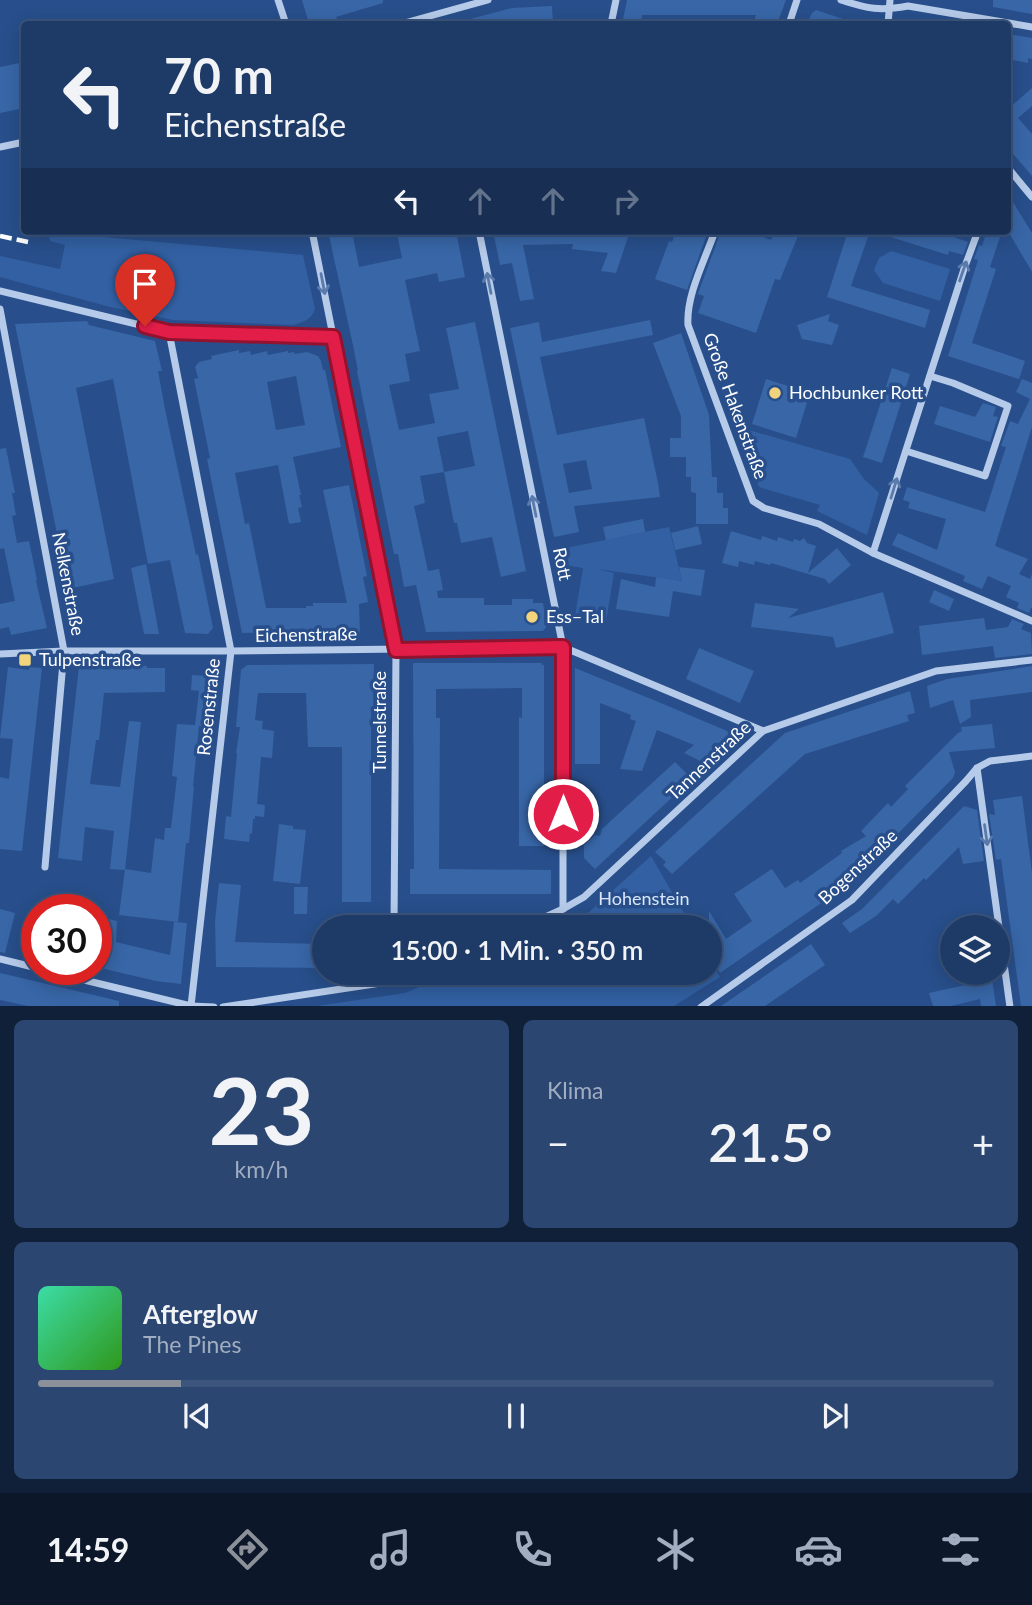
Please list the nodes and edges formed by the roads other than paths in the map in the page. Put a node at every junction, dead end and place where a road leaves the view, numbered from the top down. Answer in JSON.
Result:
{"nodes":[{"id":1,"x":278,"y":0,"type":"edge"},
{"id":2,"x":488,"y":0,"type":"edge"},
{"id":3,"x":616,"y":0,"type":"edge"},
{"id":4,"x":797,"y":0,"type":"edge"},
{"id":5,"x":841,"y":0,"type":"edge"},
{"id":6,"x":890,"y":0,"type":"edge"},
{"id":7,"x":888,"y":9,"type":"junction"},
{"id":8,"x":432,"y":15,"type":"junction"},
{"id":9,"x":285,"y":21,"type":"edge"},
{"id":10,"x":411,"y":21,"type":"edge"},
{"id":11,"x":433,"y":21,"type":"edge"},
{"id":12,"x":612,"y":21,"type":"edge"},
{"id":13,"x":790,"y":21,"type":"edge"},
{"id":14,"x":888,"y":21,"type":"edge"},
{"id":15,"x":997,"y":21,"type":"edge"},
{"id":16,"x":1011,"y":23,"type":"edge"},
{"id":17,"x":1032,"y":27,"type":"edge"},
{"id":18,"x":21,"y":143,"type":"edge"},
{"id":19,"x":0,"y":147,"type":"edge"},
{"id":20,"x":1011,"y":174,"type":"edge"},
{"id":21,"x":1032,"y":197,"type":"edge"},
{"id":22,"x":314,"y":235,"type":"edge"},
{"id":23,"x":480,"y":235,"type":"edge"},
{"id":24,"x":714,"y":235,"type":"edge"},
{"id":25,"x":977,"y":235,"type":"edge"},
{"id":26,"x":0,"y":291,"type":"edge"},
{"id":27,"x":0,"y":309,"type":"edge"},
{"id":28,"x":169,"y":332,"type":"junction"},
{"id":29,"x":333,"y":337,"type":"junction"},
{"id":30,"x":930,"y":376,"type":"junction"},
{"id":31,"x":906,"y":451,"type":"junction"},
{"id":32,"x":873,"y":553,"type":"junction"},
{"id":33,"x":1032,"y":621,"type":"edge"},
{"id":34,"x":563,"y":647,"type":"junction"},
{"id":35,"x":396,"y":650,"type":"junction"},
{"id":36,"x":64,"y":651,"type":"junction"},
{"id":37,"x":231,"y":651,"type":"junction"},
{"id":38,"x":0,"y":654,"type":"edge"},
{"id":39,"x":1032,"y":660,"type":"edge"},
{"id":40,"x":763,"y":731,"type":"junction"},
{"id":41,"x":1032,"y":757,"type":"edge"},
{"id":42,"x":977,"y":768,"type":"junction"},
{"id":43,"x":45,"y":867,"type":"dead end"},
{"id":44,"x":563,"y":908,"type":"junction"},
{"id":45,"x":394,"y":915,"type":"edge"},
{"id":46,"x":548,"y":915,"type":"edge"},
{"id":47,"x":0,"y":959,"type":"edge"},
{"id":48,"x":21,"y":964,"type":"edge"},
{"id":49,"x":105,"y":985,"type":"edge"},
{"id":50,"x":347,"y":985,"type":"edge"},
{"id":51,"x":191,"y":1006,"type":"edge"},
{"id":52,"x":214,"y":1006,"type":"edge"},
{"id":53,"x":223,"y":1006,"type":"edge"},
{"id":54,"x":701,"y":1006,"type":"edge"},
{"id":55,"x":1010,"y":1006,"type":"edge"}],
"edges":[{"from":1,"to":9,"type":"street"},
{"from":2,"to":8,"type":"street"},
{"from":3,"to":12,"type":"street"},
{"from":4,"to":13,"type":"street"},
{"from":5,"to":7,"type":"street"},
{"from":6,"to":7,"type":"street"},
{"from":7,"to":14,"type":"street"},
{"from":7,"to":15,"type":"street"},
{"from":8,"to":10,"type":"street"},
{"from":8,"to":11,"type":"street"},
{"from":16,"to":17,"type":"street"},
{"from":18,"to":19,"type":"street"},
{"from":20,"to":21,"type":"street"},
{"from":22,"to":29,"type":"street","name":"Tunnelstraße","one_way":true},
{"from":34,"to":23,"type":"street","name":"Rott","one_way":true},
{"from":24,"to":32,"type":"street","name":"Große Hakenstraße"},
{"from":30,"to":25,"type":"street","one_way":true},
{"from":26,"to":28,"type":"street"},
{"from":27,"to":36,"type":"street","name":"Nelkenstraße"},
{"from":28,"to":29,"type":"street"},
{"from":28,"to":37,"type":"street","name":"Rosenstraße"},
{"from":29,"to":35,"type":"street","name":"Tunnelstraße"},
{"from":30,"to":31,"type":"street"},
{"from":30,"to":31,"type":"street"},
{"from":32,"to":31,"type":"street","one_way":true},
{"from":32,"to":33,"type":"street","name":"Große Hakenstraße"},
{"from":34,"to":35,"type":"street","name":"Eichenstraße"},
{"from":34,"to":40,"type":"street","name":"Eichenstraße"},
{"from":34,"to":44,"type":"street","name":"Rott"},
{"from":35,"to":37,"type":"street","name":"Eichenstraße"},
{"from":35,"to":45,"type":"street","name":"Tunnelstraße"},
{"from":36,"to":37,"type":"street","name":"Eichenstraße"},
{"from":36,"to":38,"type":"street","name":"Eichenstraße"},
{"from":36,"to":43,"type":"street","name":"Nelkenstraße"},
{"from":37,"to":51,"type":"street","name":"Rosenstraße"},
{"from":39,"to":40,"type":"street","name":"Tannenstraße"},
{"from":40,"to":44,"type":"street","name":"Tannenstraße"},
{"from":41,"to":42,"type":"street"},
{"from":42,"to":54,"type":"street","name":"Bogenstraße"},
{"from":42,"to":55,"type":"street","one_way":true},
{"from":44,"to":46,"type":"street","name":"Tannenstraße"},
{"from":47,"to":48,"type":"street"},
{"from":49,"to":51,"type":"street"},
{"from":50,"to":53,"type":"street"},
{"from":51,"to":52,"type":"street"}]}
